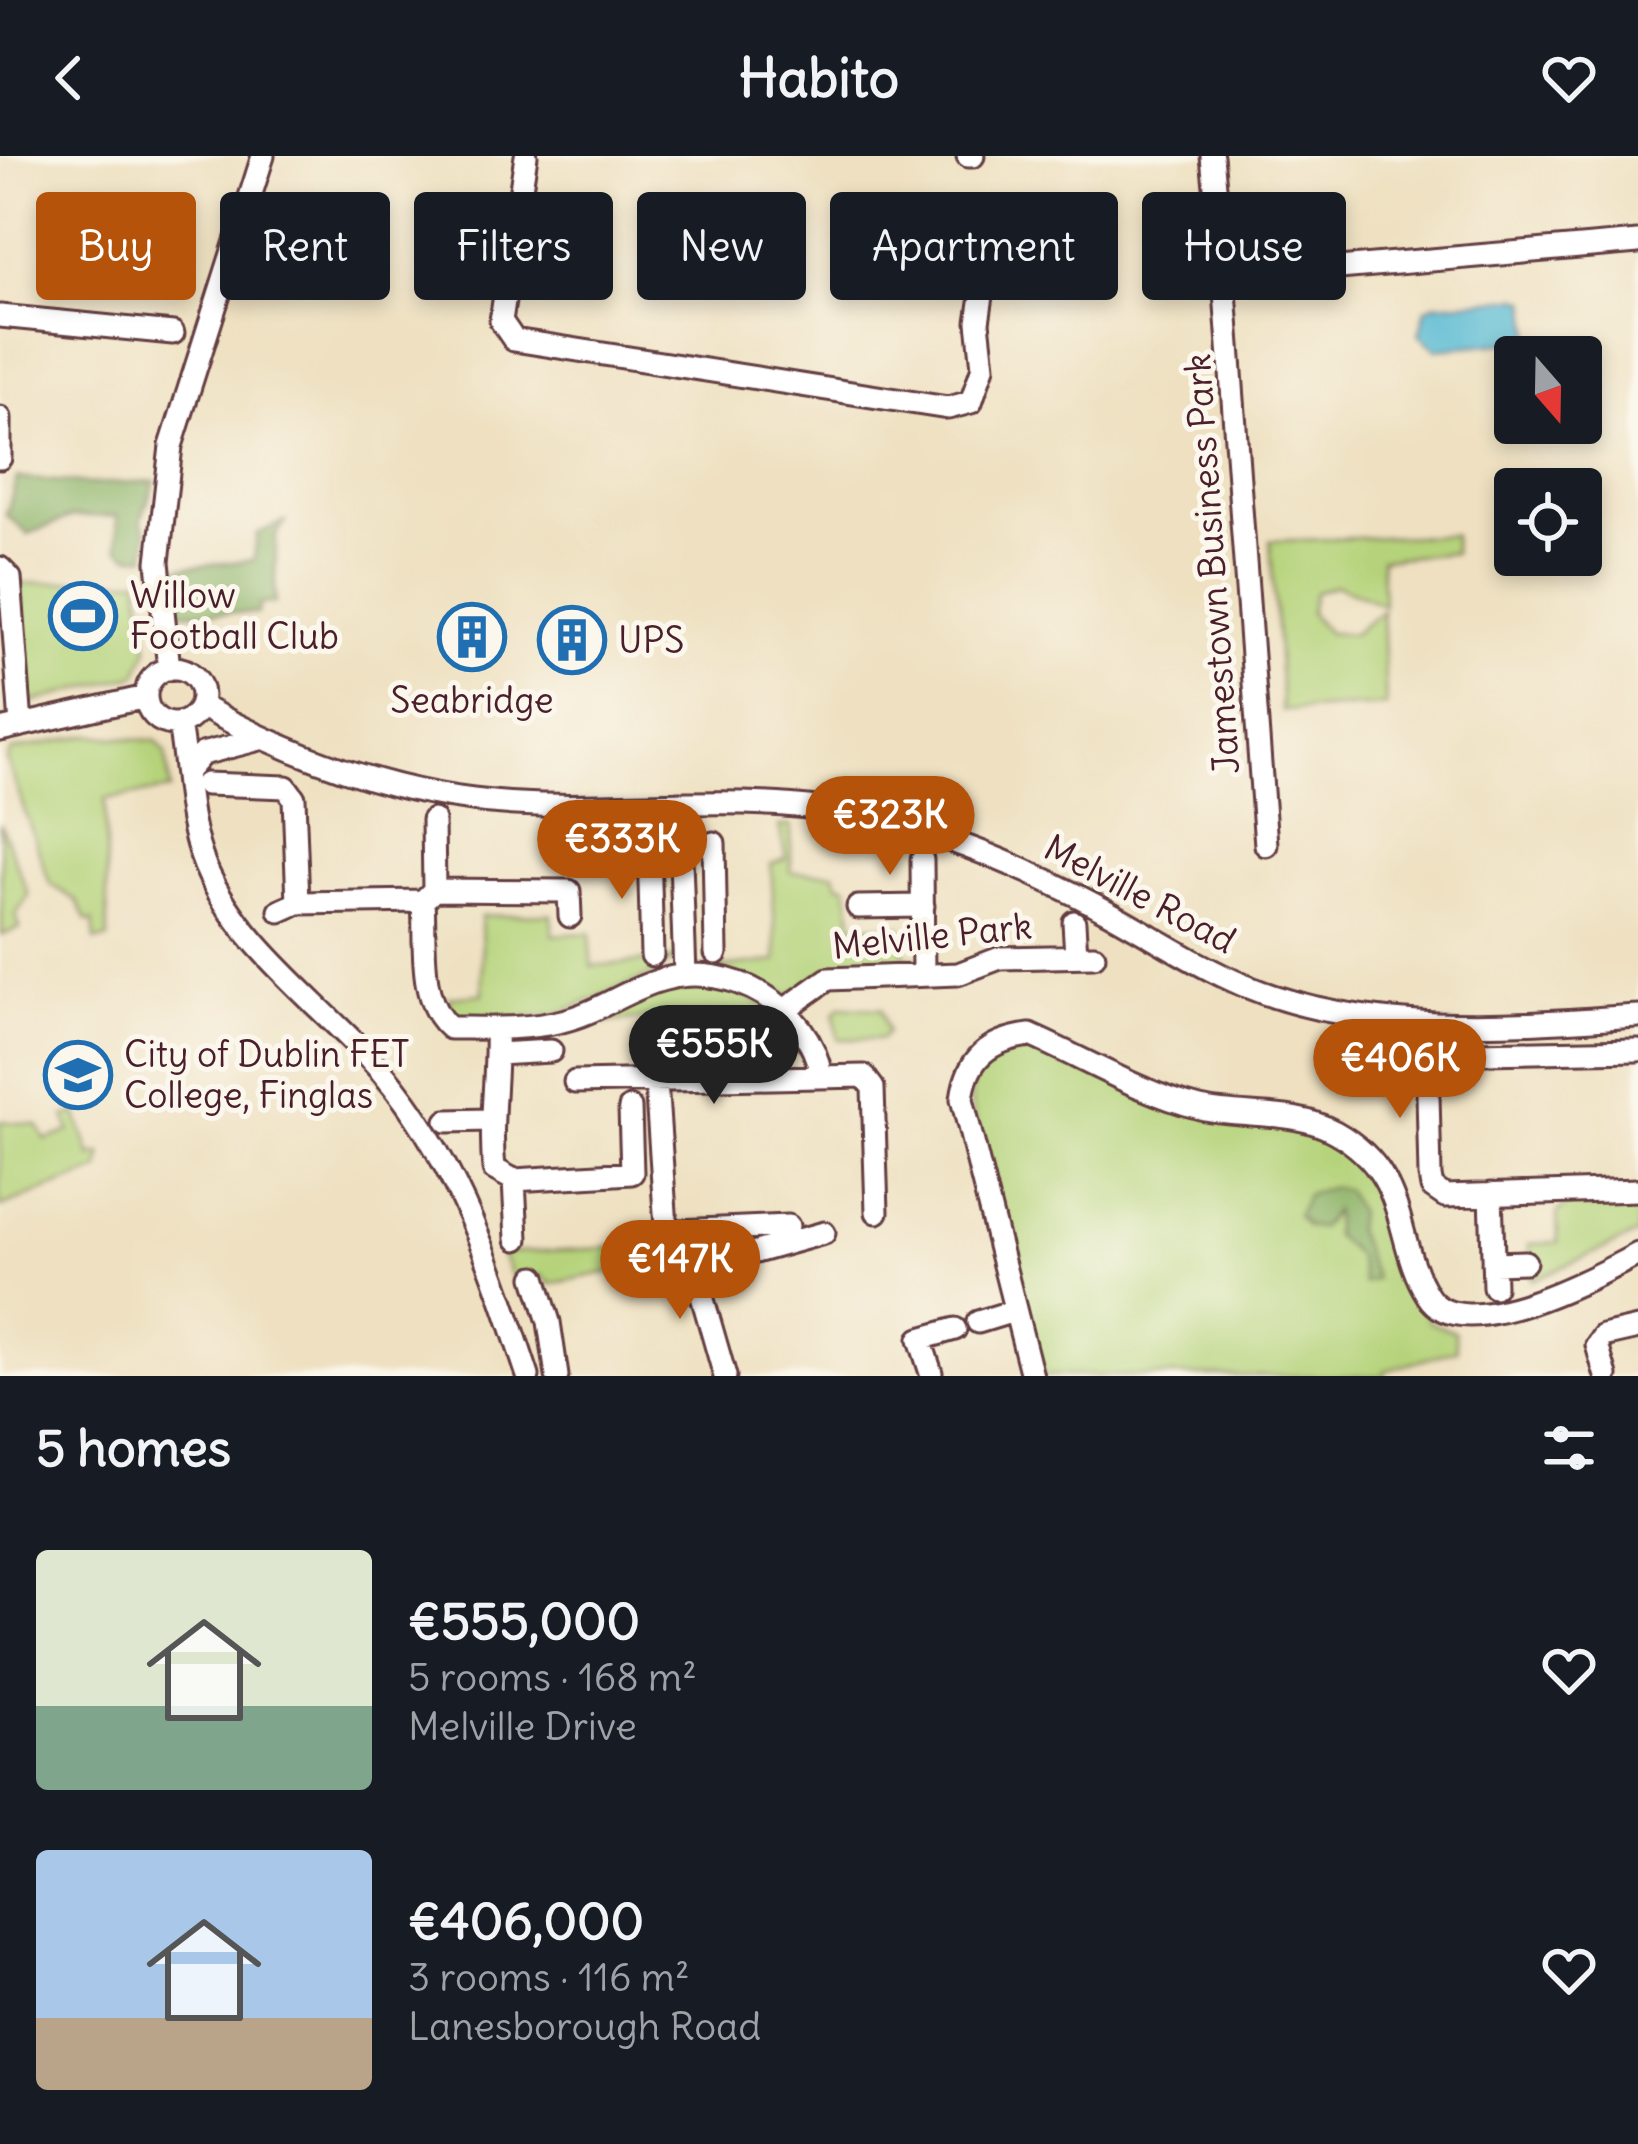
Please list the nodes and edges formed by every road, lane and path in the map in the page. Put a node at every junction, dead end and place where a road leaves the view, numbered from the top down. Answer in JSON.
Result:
{"nodes":[{"id":1,"x":263,"y":156,"type":"edge"},
{"id":2,"x":526,"y":156,"type":"edge"},
{"id":3,"x":1212,"y":156,"type":"edge"},
{"id":4,"x":1216,"y":192,"type":"edge"},
{"id":5,"x":1638,"y":242,"type":"edge"},
{"id":6,"x":1346,"y":267,"type":"edge"},
{"id":7,"x":981,"y":300,"type":"edge"},
{"id":8,"x":1226,"y":300,"type":"edge"},
{"id":9,"x":0,"y":316,"type":"edge"},
{"id":10,"x":173,"y":333,"type":"dead end"},
{"id":11,"x":0,"y":418,"type":"edge"},
{"id":12,"x":0,"y":458,"type":"edge"},
{"id":13,"x":0,"y":568,"type":"edge"},
{"id":14,"x":169,"y":669,"type":"junction"},
{"id":15,"x":146,"y":697,"type":"junction"},
{"id":16,"x":201,"y":706,"type":"junction"},
{"id":17,"x":179,"y":724,"type":"junction"},
{"id":18,"x":10,"y":728,"type":"edge"},
{"id":19,"x":260,"y":739,"type":"junction"},
{"id":20,"x":197,"y":777,"type":"junction"},
{"id":21,"x":679,"y":803,"type":"junction"},
{"id":22,"x":434,"y":820,"type":"dead end"},
{"id":23,"x":714,"y":843,"type":"dead end"},
{"id":24,"x":1266,"y":845,"type":"dead end"},
{"id":25,"x":649,"y":847,"type":"dead end"},
{"id":26,"x":922,"y":860,"type":"dead end"},
{"id":27,"x":429,"y":896,"type":"junction"},
{"id":28,"x":683,"y":896,"type":"junction"},
{"id":29,"x":715,"y":896,"type":"junction"},
{"id":30,"x":923,"y":906,"type":"junction"},
{"id":31,"x":858,"y":907,"type":"dead end"},
{"id":32,"x":570,"y":916,"type":"dead end"},
{"id":33,"x":683,"y":921,"type":"junction"},
{"id":34,"x":651,"y":922,"type":"junction"},
{"id":35,"x":1074,"y":922,"type":"dead end"},
{"id":36,"x":716,"y":953,"type":"dead end"},
{"id":37,"x":652,"y":955,"type":"dead end"},
{"id":38,"x":685,"y":975,"type":"junction"},
{"id":39,"x":923,"y":975,"type":"junction"},
{"id":40,"x":787,"y":1008,"type":"junction"},
{"id":41,"x":1638,"y":1016,"type":"edge"},
{"id":42,"x":496,"y":1028,"type":"junction"},
{"id":43,"x":1638,"y":1050,"type":"edge"},
{"id":44,"x":551,"y":1052,"type":"dead end"},
{"id":45,"x":497,"y":1054,"type":"junction"},
{"id":46,"x":820,"y":1075,"type":"junction"},
{"id":47,"x":656,"y":1081,"type":"junction"},
{"id":48,"x":575,"y":1082,"type":"dead end"},
{"id":49,"x":630,"y":1108,"type":"dead end"},
{"id":50,"x":489,"y":1120,"type":"junction"},
{"id":51,"x":447,"y":1121,"type":"dead end"},
{"id":52,"x":514,"y":1180,"type":"junction"},
{"id":53,"x":1638,"y":1190,"type":"edge"},
{"id":54,"x":1491,"y":1194,"type":"junction"},
{"id":55,"x":877,"y":1212,"type":"dead end"},
{"id":56,"x":788,"y":1226,"type":"dead end"},
{"id":57,"x":824,"y":1233,"type":"dead end"},
{"id":58,"x":518,"y":1239,"type":"dead end"},
{"id":59,"x":1638,"y":1253,"type":"edge"},
{"id":60,"x":1525,"y":1262,"type":"dead end"},
{"id":61,"x":1493,"y":1263,"type":"junction"},
{"id":62,"x":1494,"y":1287,"type":"dead end"},
{"id":63,"x":532,"y":1290,"type":"dead end"},
{"id":64,"x":1014,"y":1311,"type":"junction"},
{"id":65,"x":978,"y":1322,"type":"dead end"},
{"id":66,"x":1638,"y":1328,"type":"edge"},
{"id":67,"x":956,"y":1329,"type":"dead end"},
{"id":68,"x":931,"y":1373,"type":"edge"},
{"id":69,"x":528,"y":1376,"type":"edge"},
{"id":70,"x":557,"y":1376,"type":"edge"},
{"id":71,"x":725,"y":1376,"type":"edge"},
{"id":72,"x":1032,"y":1376,"type":"edge"},
{"id":73,"x":1606,"y":1376,"type":"edge"}],
"edges":[{"from":1,"to":14,"type":"street"},
{"from":2,"to":7,"type":"street"},
{"from":3,"to":4,"type":"street","name":"Jamestown Business Park"},
{"from":5,"to":6,"type":"street"},
{"from":8,"to":24,"type":"street","name":"Jamestown Business Park"},
{"from":9,"to":10,"type":"street"},
{"from":11,"to":12,"type":"street"},
{"from":13,"to":18,"type":"street"},
{"from":14,"to":15,"type":"street"},
{"from":14,"to":16,"type":"street"},
{"from":15,"to":17,"type":"street"},
{"from":15,"to":18,"type":"street"},
{"from":16,"to":17,"type":"street"},
{"from":16,"to":19,"type":"street","name":"Melville Road"},
{"from":17,"to":20,"type":"street"},
{"from":19,"to":20,"type":"street"},
{"from":19,"to":21,"type":"street","name":"Melville Road"},
{"from":20,"to":27,"type":"street"},
{"from":20,"to":69,"type":"street"},
{"from":21,"to":28,"type":"street"},
{"from":21,"to":41,"type":"street","name":"Melville Road"},
{"from":22,"to":27,"type":"street"},
{"from":23,"to":29,"type":"street"},
{"from":25,"to":34,"type":"street"},
{"from":26,"to":30,"type":"street"},
{"from":27,"to":32,"type":"street"},
{"from":27,"to":42,"type":"street"},
{"from":28,"to":29,"type":"street"},
{"from":28,"to":33,"type":"street"},
{"from":29,"to":36,"type":"street"},
{"from":30,"to":31,"type":"street"},
{"from":30,"to":39,"type":"street"},
{"from":33,"to":34,"type":"street"},
{"from":33,"to":38,"type":"street"},
{"from":34,"to":37,"type":"street"},
{"from":35,"to":39,"type":"street","name":"Melville Park"},
{"from":38,"to":40,"type":"street"},
{"from":38,"to":42,"type":"street"},
{"from":39,"to":40,"type":"street","name":"Melville Park"},
{"from":40,"to":46,"type":"street"},
{"from":42,"to":45,"type":"street"},
{"from":43,"to":54,"type":"street"},
{"from":44,"to":45,"type":"street"},
{"from":45,"to":50,"type":"street"},
{"from":46,"to":47,"type":"street"},
{"from":46,"to":55,"type":"street"},
{"from":47,"to":48,"type":"street"},
{"from":47,"to":56,"type":"street"},
{"from":49,"to":52,"type":"street"},
{"from":50,"to":51,"type":"street"},
{"from":50,"to":52,"type":"street"},
{"from":52,"to":58,"type":"street"},
{"from":53,"to":54,"type":"street"},
{"from":54,"to":61,"type":"street"},
{"from":57,"to":71,"type":"street"},
{"from":59,"to":64,"type":"street"},
{"from":60,"to":61,"type":"street"},
{"from":61,"to":62,"type":"street"},
{"from":63,"to":70,"type":"street"},
{"from":64,"to":65,"type":"street"},
{"from":64,"to":72,"type":"street"},
{"from":66,"to":73,"type":"street"},
{"from":67,"to":68,"type":"street"}]}
